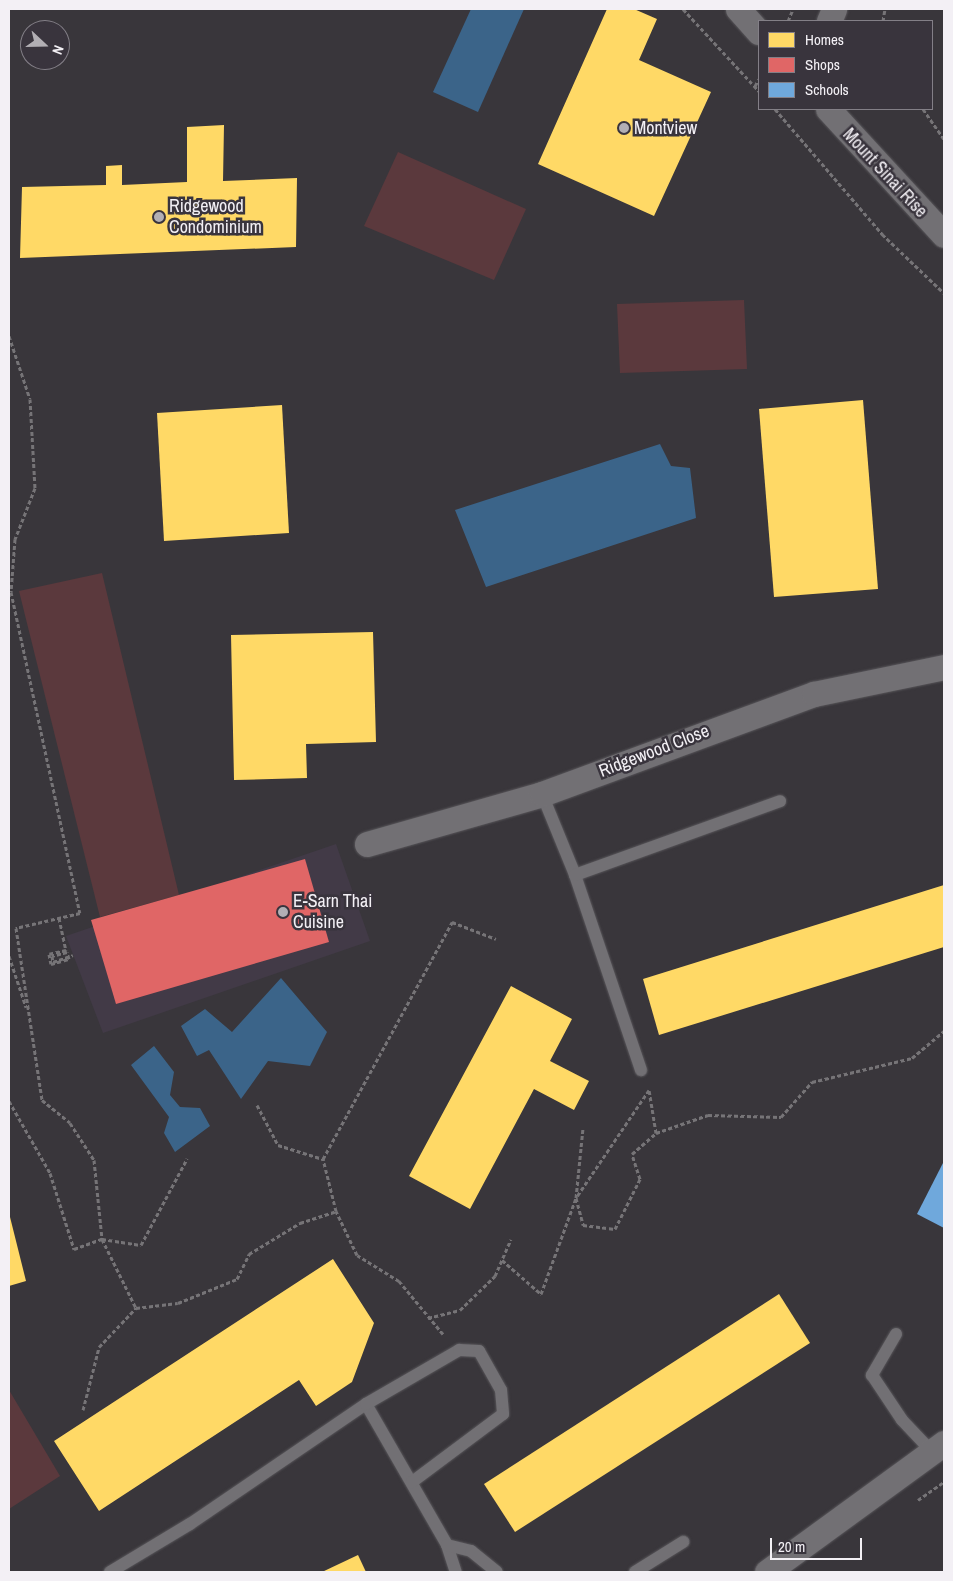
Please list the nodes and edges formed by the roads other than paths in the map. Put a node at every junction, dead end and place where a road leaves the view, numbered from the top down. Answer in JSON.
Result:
{"nodes":[{"id":1,"x":738,"y":9,"type":"edge"},
{"id":2,"x":758,"y":31,"type":"edge"},
{"id":3,"x":829,"y":110,"type":"edge"},
{"id":4,"x":944,"y":235,"type":"edge"},
{"id":5,"x":944,"y":667,"type":"edge"},
{"id":6,"x":542,"y":794,"type":"junction"},
{"id":7,"x":780,"y":800,"type":"dead end"},
{"id":8,"x":367,"y":844,"type":"dead end"},
{"id":9,"x":575,"y":875,"type":"junction"},
{"id":10,"x":641,"y":1070,"type":"road end"},
{"id":11,"x":896,"y":1334,"type":"dead end"},
{"id":12,"x":366,"y":1404,"type":"junction"},
{"id":13,"x":939,"y":1449,"type":"edge"},
{"id":14,"x":412,"y":1482,"type":"junction"},
{"id":15,"x":683,"y":1542,"type":"dead end"},
{"id":16,"x":447,"y":1545,"type":"junction"},
{"id":17,"x":110,"y":1572,"type":"edge"},
{"id":18,"x":456,"y":1572,"type":"edge"},
{"id":19,"x":497,"y":1572,"type":"edge"},
{"id":20,"x":635,"y":1572,"type":"edge"},
{"id":21,"x":767,"y":1572,"type":"edge"}],
"edges":[{"from":1,"to":2,"type":"street"},
{"from":3,"to":4,"type":"street","name":"Mount Sinai Rise"},
{"from":5,"to":6,"type":"street","name":"Ridgewood Close"},
{"from":6,"to":8,"type":"street","name":"Ridgewood Close"},
{"from":6,"to":9,"type":"lane"},
{"from":7,"to":9,"type":"lane"},
{"from":9,"to":10,"type":"lane"},
{"from":11,"to":13,"type":"lane"},
{"from":12,"to":14,"type":"lane"},
{"from":12,"to":14,"type":"lane"},
{"from":12,"to":17,"type":"lane"},
{"from":13,"to":21,"type":"street"},
{"from":14,"to":16,"type":"lane"},
{"from":15,"to":20,"type":"lane"},
{"from":16,"to":18,"type":"lane"},
{"from":16,"to":19,"type":"lane"}]}
